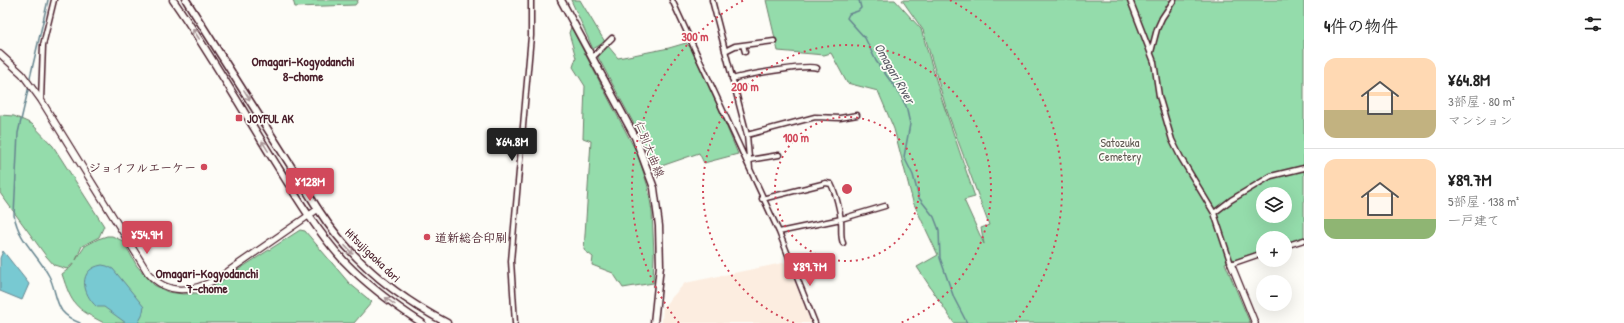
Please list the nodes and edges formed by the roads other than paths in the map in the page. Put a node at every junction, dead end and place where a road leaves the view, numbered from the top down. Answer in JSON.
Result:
{"nodes":[{"id":1,"x":54,"y":0,"type":"edge"},
{"id":2,"x":173,"y":0,"type":"edge"},
{"id":3,"x":186,"y":0,"type":"edge"},
{"id":4,"x":531,"y":0,"type":"edge"},
{"id":5,"x":562,"y":0,"type":"edge"},
{"id":6,"x":672,"y":0,"type":"edge"},
{"id":7,"x":712,"y":0,"type":"edge"},
{"id":8,"x":1130,"y":0,"type":"edge"},
{"id":9,"x":1174,"y":0,"type":"edge"},
{"id":10,"x":612,"y":38,"type":"dead end"},
{"id":11,"x":774,"y":41,"type":"dead end"},
{"id":12,"x":744,"y":45,"type":"junction"},
{"id":13,"x":725,"y":51,"type":"junction"},
{"id":14,"x":745,"y":52,"type":"dead end"},
{"id":15,"x":1151,"y":52,"type":"junction"},
{"id":16,"x":0,"y":54,"type":"edge"},
{"id":17,"x":593,"y":57,"type":"junction"},
{"id":18,"x":817,"y":68,"type":"dead end"},
{"id":19,"x":732,"y":79,"type":"junction"},
{"id":20,"x":41,"y":100,"type":"junction"},
{"id":21,"x":858,"y":115,"type":"dead end"},
{"id":22,"x":747,"y":135,"type":"junction"},
{"id":23,"x":779,"y":155,"type":"dead end"},
{"id":24,"x":749,"y":160,"type":"junction"},
{"id":25,"x":1304,"y":168,"type":"edge"},
{"id":26,"x":750,"y":173,"type":"junction"},
{"id":27,"x":762,"y":199,"type":"junction"},
{"id":28,"x":885,"y":206,"type":"dead end"},
{"id":29,"x":318,"y":209,"type":"junction"},
{"id":30,"x":1214,"y":213,"type":"junction"},
{"id":31,"x":309,"y":216,"type":"junction"},
{"id":32,"x":841,"y":219,"type":"junction"},
{"id":33,"x":779,"y":232,"type":"junction"},
{"id":34,"x":1304,"y":240,"type":"edge"},
{"id":35,"x":843,"y":243,"type":"dead end"},
{"id":36,"x":1292,"y":244,"type":"edge"},
{"id":37,"x":1256,"y":256,"type":"edge"},
{"id":38,"x":1231,"y":264,"type":"junction"},
{"id":39,"x":422,"y":323,"type":"edge"},
{"id":40,"x":448,"y":323,"type":"edge"},
{"id":41,"x":515,"y":323,"type":"edge"},
{"id":42,"x":654,"y":323,"type":"edge"},
{"id":43,"x":815,"y":323,"type":"edge"},
{"id":44,"x":1255,"y":323,"type":"edge"}],
"edges":[{"from":1,"to":20,"type":"street"},
{"from":31,"to":2,"type":"main road","name":"Hitsujigaoka dori","one_way":true},
{"from":3,"to":29,"type":"main road","name":"Hitsujigaoka dori","one_way":true},
{"from":4,"to":41,"type":"street"},
{"from":5,"to":17,"type":"main road","name":"仁別大曲線"},
{"from":6,"to":26,"type":"street"},
{"from":7,"to":13,"type":"street"},
{"from":8,"to":15,"type":"street"},
{"from":9,"to":15,"type":"street"},
{"from":10,"to":17,"type":"street"},
{"from":11,"to":12,"type":"street"},
{"from":12,"to":13,"type":"street"},
{"from":12,"to":14,"type":"street"},
{"from":13,"to":19,"type":"street"},
{"from":15,"to":30,"type":"street"},
{"from":16,"to":20,"type":"street"},
{"from":17,"to":42,"type":"main road","name":"仁別大曲線"},
{"from":18,"to":19,"type":"street"},
{"from":19,"to":22,"type":"street"},
{"from":20,"to":31,"type":"street"},
{"from":21,"to":22,"type":"street"},
{"from":22,"to":24,"type":"street"},
{"from":23,"to":24,"type":"street"},
{"from":24,"to":26,"type":"street"},
{"from":25,"to":30,"type":"street"},
{"from":26,"to":27,"type":"street"},
{"from":27,"to":32,"type":"street"},
{"from":27,"to":33,"type":"street"},
{"from":28,"to":32,"type":"street"},
{"from":29,"to":31,"type":"street"},
{"from":29,"to":40,"type":"main road","name":"Hitsujigaoka dori","one_way":true},
{"from":30,"to":38,"type":"street"},
{"from":39,"to":31,"type":"main road","name":"Hitsujigaoka dori","one_way":true},
{"from":32,"to":33,"type":"street"},
{"from":32,"to":35,"type":"street"},
{"from":33,"to":43,"type":"street"},
{"from":34,"to":36,"type":"street"},
{"from":37,"to":38,"type":"street"},
{"from":38,"to":44,"type":"street"}]}
